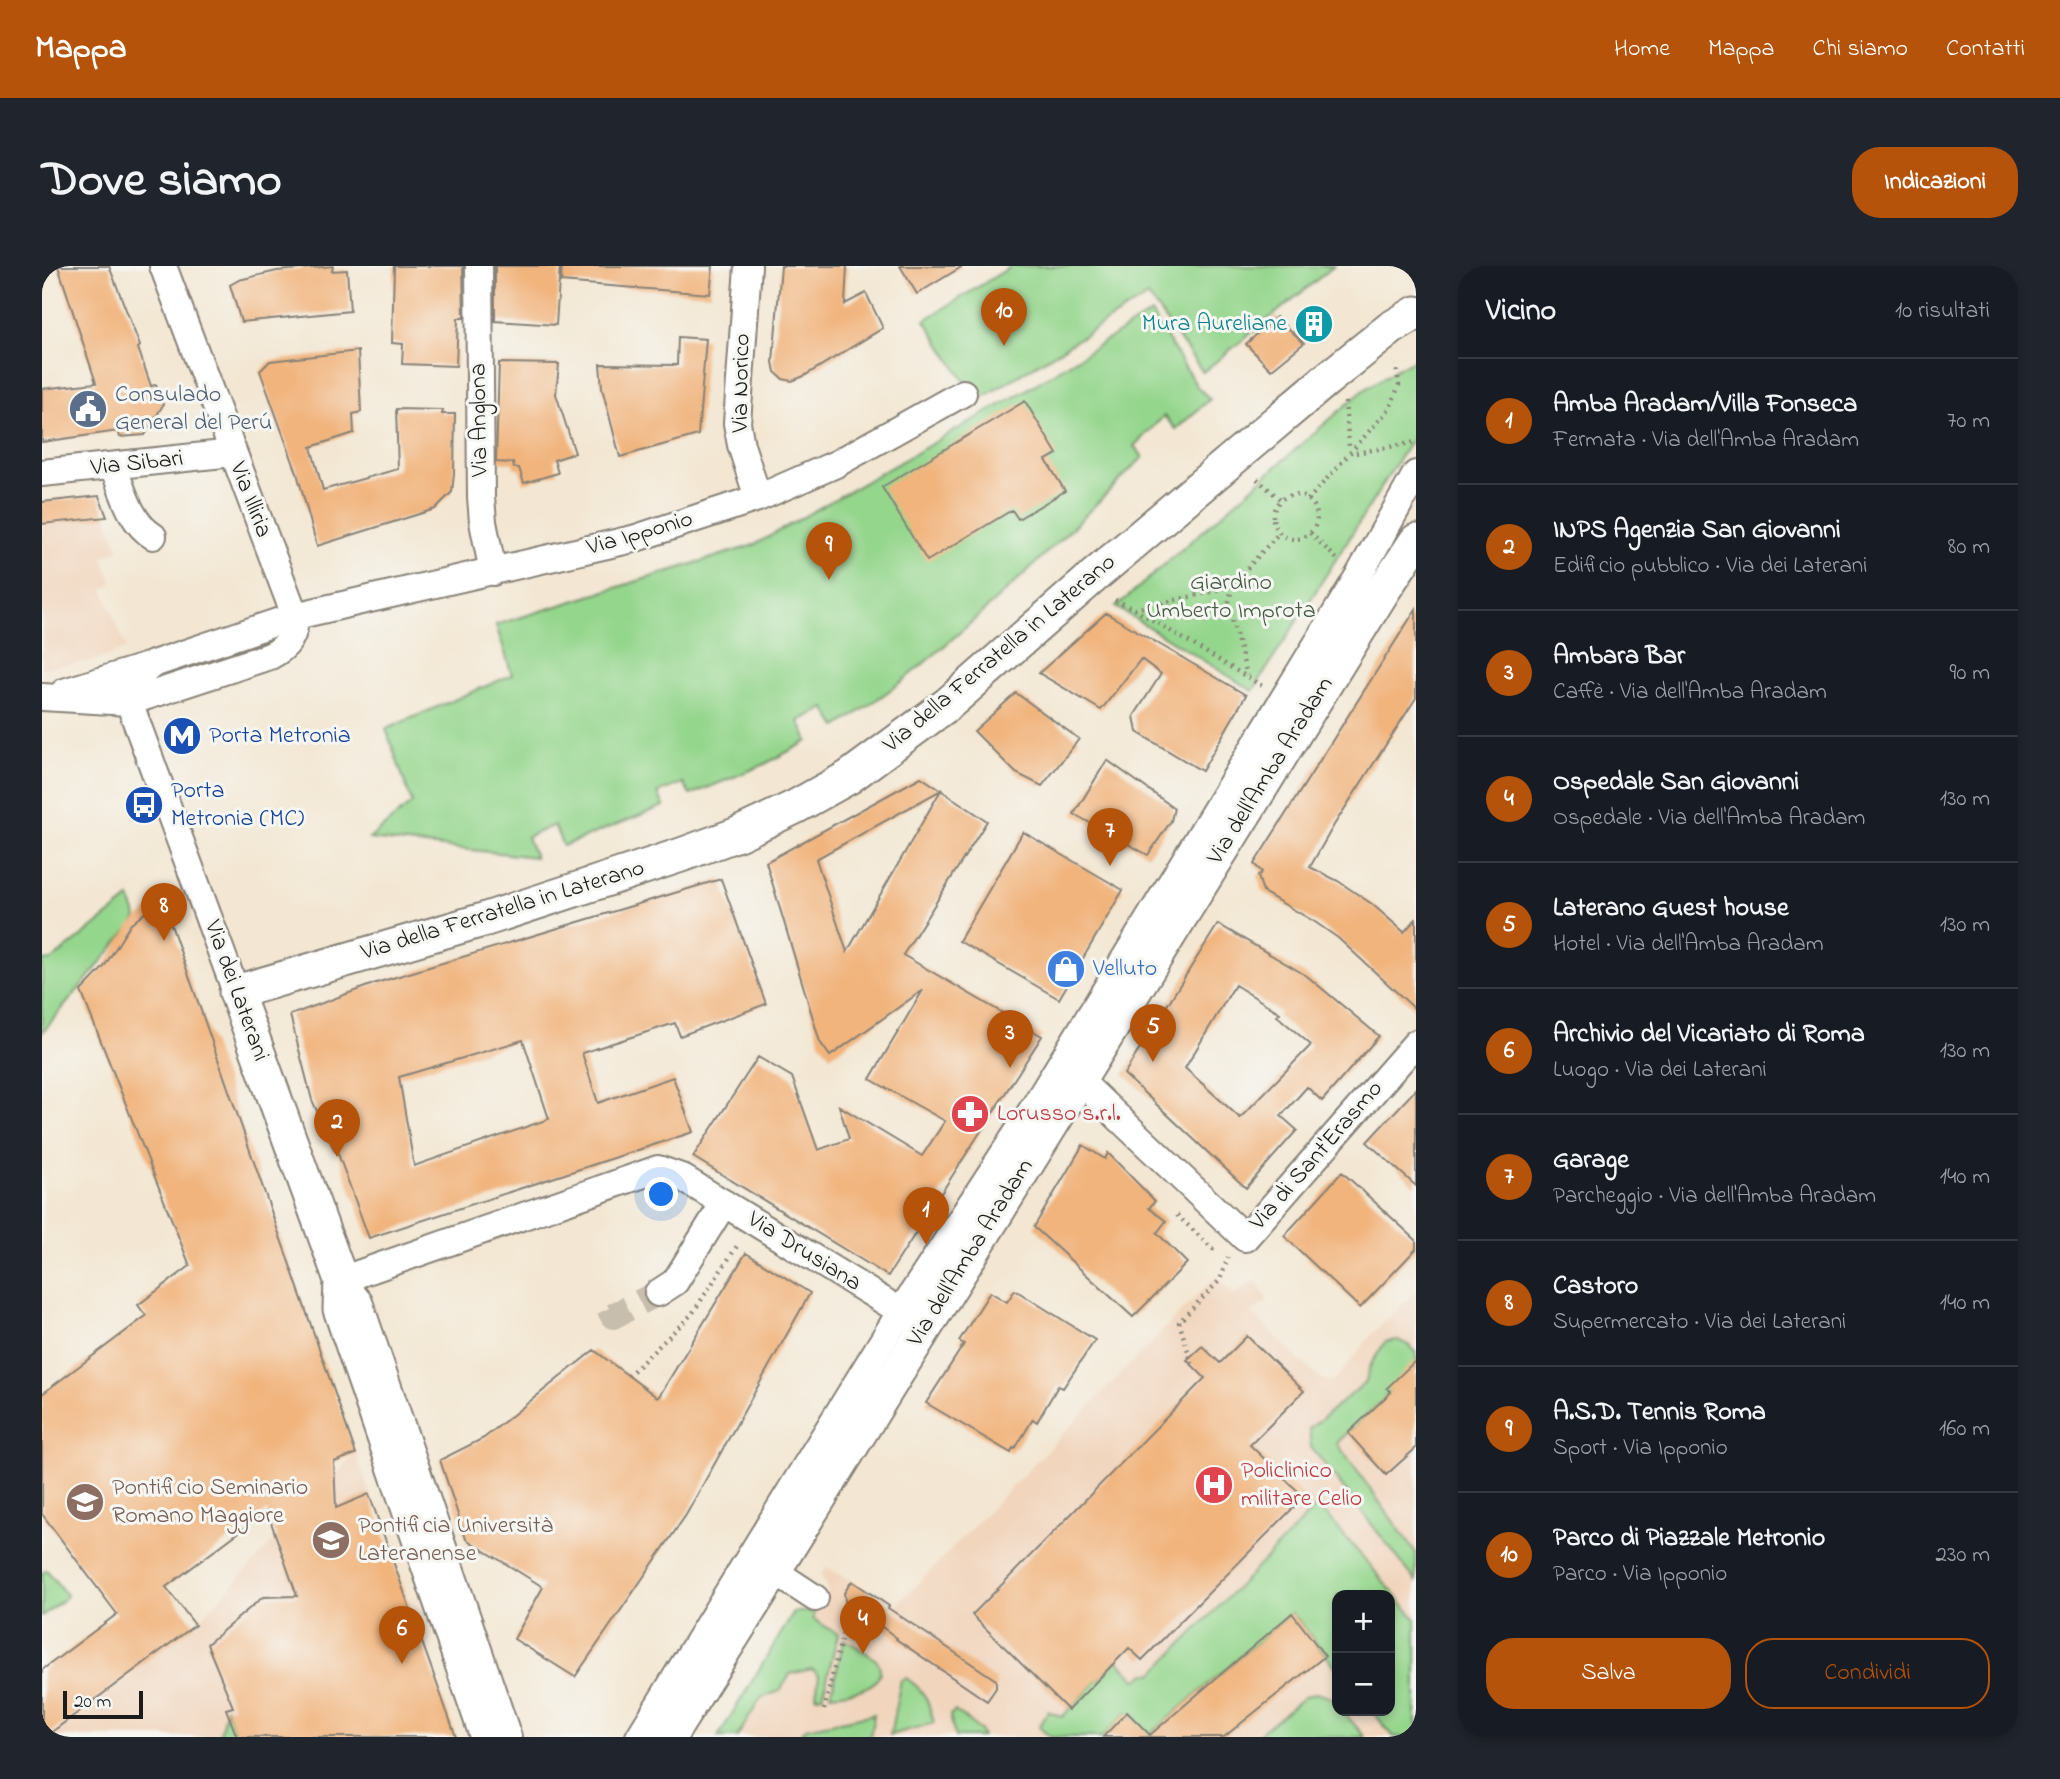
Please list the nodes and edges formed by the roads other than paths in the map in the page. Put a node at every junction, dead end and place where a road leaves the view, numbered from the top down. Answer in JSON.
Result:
{"nodes":[{"id":1,"x":163,"y":266,"type":"edge"},
{"id":2,"x":479,"y":266,"type":"edge"},
{"id":3,"x":748,"y":266,"type":"edge"},
{"id":4,"x":1408,"y":324,"type":"edge"},
{"id":5,"x":963,"y":393,"type":"dead end"},
{"id":6,"x":233,"y":453,"type":"junction"},
{"id":7,"x":113,"y":466,"type":"junction"},
{"id":8,"x":42,"y":473,"type":"edge"},
{"id":9,"x":1416,"y":474,"type":"edge"},
{"id":10,"x":758,"y":498,"type":"junction"},
{"id":11,"x":153,"y":536,"type":"dead end"},
{"id":12,"x":1413,"y":552,"type":"edge"},
{"id":13,"x":1350,"y":569,"type":"junction"},
{"id":14,"x":493,"y":572,"type":"junction"},
{"id":15,"x":295,"y":617,"type":"junction"},
{"id":16,"x":153,"y":664,"type":"junction"},
{"id":17,"x":42,"y":697,"type":"edge"},
{"id":18,"x":129,"y":702,"type":"junction"},
{"id":19,"x":236,"y":992,"type":"junction"},
{"id":20,"x":1416,"y":1042,"type":"edge"},
{"id":21,"x":1079,"y":1080,"type":"junction"},
{"id":22,"x":724,"y":1203,"type":"junction"},
{"id":23,"x":341,"y":1280,"type":"junction"},
{"id":24,"x":658,"y":1293,"type":"tunnel mouth"},
{"id":25,"x":913,"y":1319,"type":"junction"},
{"id":26,"x":774,"y":1571,"type":"junction"},
{"id":27,"x":815,"y":1598,"type":"dead end"},
{"id":28,"x":486,"y":1737,"type":"edge"},
{"id":29,"x":508,"y":1737,"type":"edge"},
{"id":30,"x":639,"y":1737,"type":"edge"},
{"id":31,"x":669,"y":1737,"type":"edge"}],
"edges":[{"from":1,"to":6,"type":"street","name":"Via Illiria"},
{"from":2,"to":14,"type":"street","name":"Via Anglona"},
{"from":3,"to":10,"type":"street","name":"Via Norico"},
{"from":4,"to":19,"type":"main road","name":"Via della Ferratella in Laterano"},
{"from":5,"to":10,"type":"street","name":"Via Ipponio"},
{"from":6,"to":7,"type":"street","name":"Via Sibari"},
{"from":6,"to":15,"type":"street","name":"Via Illiria"},
{"from":7,"to":8,"type":"street","name":"Via Sibari"},
{"from":7,"to":11,"type":"street"},
{"from":9,"to":13,"type":"street","name":"Via dell'Amba Aradam"},
{"from":10,"to":14,"type":"street","name":"Via Ipponio"},
{"from":12,"to":13,"type":"street"},
{"from":12,"to":21,"type":"main road","name":"Via dell'Amba Aradam"},
{"from":13,"to":25,"type":"street","name":"Via dell'Amba Aradam"},
{"from":14,"to":15,"type":"street","name":"Via Ipponio"},
{"from":15,"to":16,"type":"street","name":"Via Ipponio"},
{"from":15,"to":18,"type":"street"},
{"from":16,"to":17,"type":"street","name":"Via Ipponio"},
{"from":16,"to":18,"type":"street"},
{"from":17,"to":18,"type":"street"},
{"from":18,"to":19,"type":"street","name":"Via dei Laterani"},
{"from":19,"to":23,"type":"main road","name":"Via dei Laterani"},
{"from":20,"to":21,"type":"street","name":"Via di Sant'Erasmo"},
{"from":21,"to":25,"type":"main road","name":"Via dell'Amba Aradam"},
{"from":22,"to":23,"type":"street","name":"Via Drusiana"},
{"from":22,"to":24,"type":"street"},
{"from":22,"to":25,"type":"street","name":"Via Drusiana"},
{"from":23,"to":28,"type":"main road","name":"Via dei Laterani"},
{"from":23,"to":29,"type":"street","name":"Via dei Laterani"},
{"from":25,"to":26,"type":"main road","name":"Via dell'Amba Aradam"},
{"from":25,"to":30,"type":"street","name":"Via dell'Amba Aradam"},
{"from":26,"to":27,"type":"street"},
{"from":26,"to":31,"type":"main road","name":"Via dell'Amba Aradam"}]}
